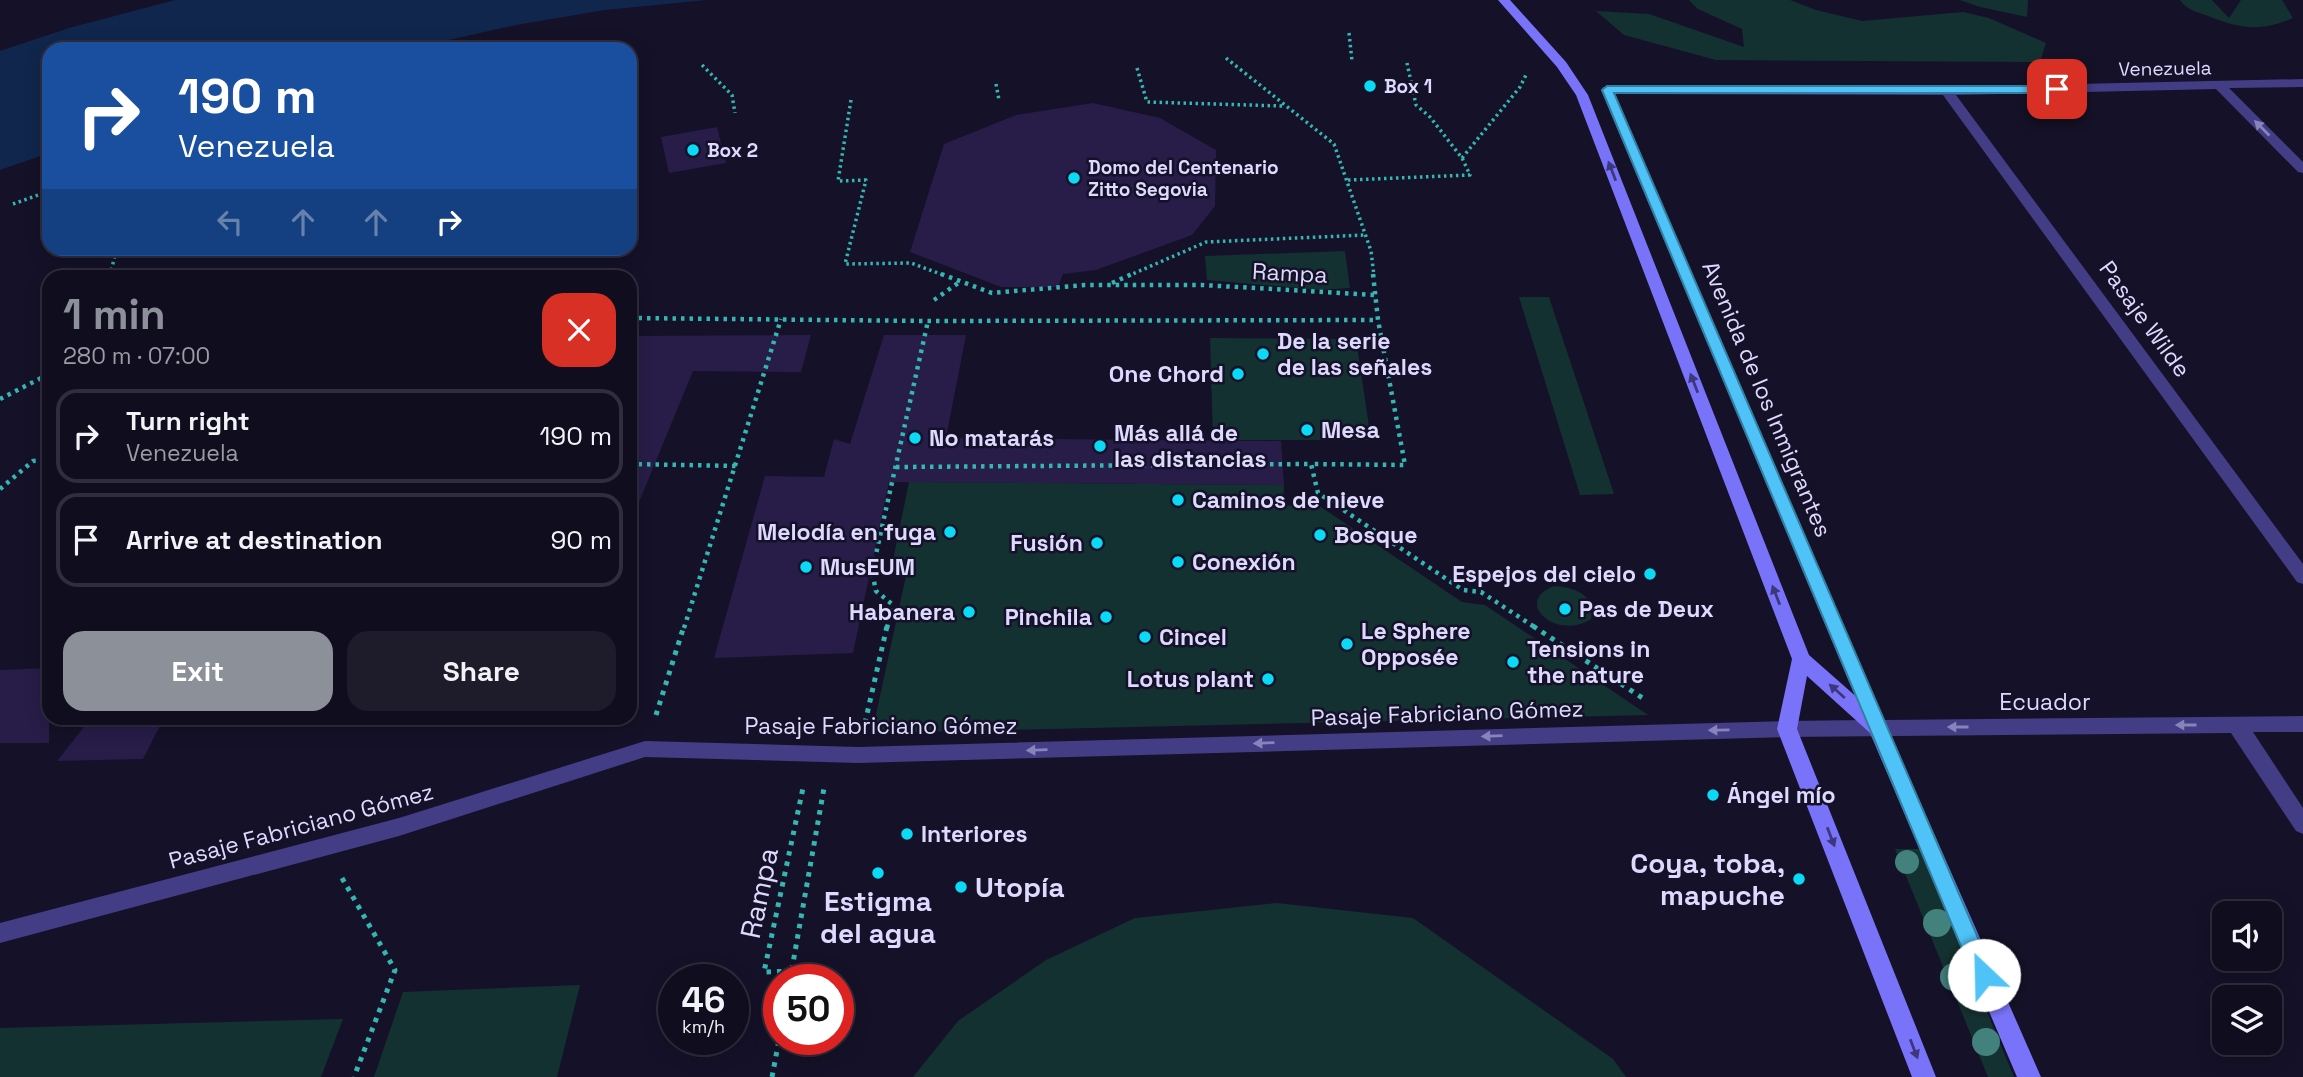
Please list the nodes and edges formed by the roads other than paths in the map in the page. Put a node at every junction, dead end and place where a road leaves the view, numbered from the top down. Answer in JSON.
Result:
{"nodes":[{"id":1,"x":1504,"y":0,"type":"edge"},
{"id":2,"x":2303,"y":83,"type":"edge"},
{"id":3,"x":2221,"y":87,"type":"junction"},
{"id":4,"x":1607,"y":90,"type":"joint"},
{"id":5,"x":1947,"y":91,"type":"junction"},
{"id":6,"x":2303,"y":169,"type":"edge"},
{"id":7,"x":2303,"y":577,"type":"edge"},
{"id":8,"x":1801,"y":659,"type":"junction"},
{"id":9,"x":2303,"y":724,"type":"edge"},
{"id":10,"x":2237,"y":725,"type":"junction"},
{"id":11,"x":1878,"y":728,"type":"junction"},
{"id":12,"x":1787,"y":729,"type":"junction"},
{"id":13,"x":2303,"y":825,"type":"edge"},
{"id":14,"x":0,"y":933,"type":"edge"},
{"id":15,"x":1924,"y":1077,"type":"edge"},
{"id":16,"x":2029,"y":1077,"type":"edge"}],
"edges":[{"from":8,"to":1,"type":"main road","name":"Avenida de los Inmigrantes","one_way":true},
{"from":2,"to":3,"type":"street","name":"Venezuela"},
{"from":3,"to":5,"type":"street","name":"Venezuela"},
{"from":6,"to":3,"type":"street","one_way":true},
{"from":4,"to":5,"type":"street","name":"Venezuela"},
{"from":4,"to":11,"type":"street","name":"Avenida de los Inmigrantes"},
{"from":5,"to":7,"type":"street","name":"Pasaje Wilde"},
{"from":11,"to":8,"type":"main road","name":"Avenida de los Inmigrantes","one_way":true},
{"from":8,"to":12,"type":"main road"},
{"from":9,"to":10,"type":"street","name":"Ecuador"},
{"from":10,"to":11,"type":"street","name":"Ecuador","one_way":true},
{"from":10,"to":13,"type":"street"},
{"from":11,"to":12,"type":"street","name":"Ecuador"},
{"from":11,"to":16,"type":"main road","name":"Avenida de los Inmigrantes"},
{"from":12,"to":14,"type":"street","name":"Pasaje Fabriciano Gómez","one_way":true},
{"from":12,"to":15,"type":"main road","one_way":true}]}
